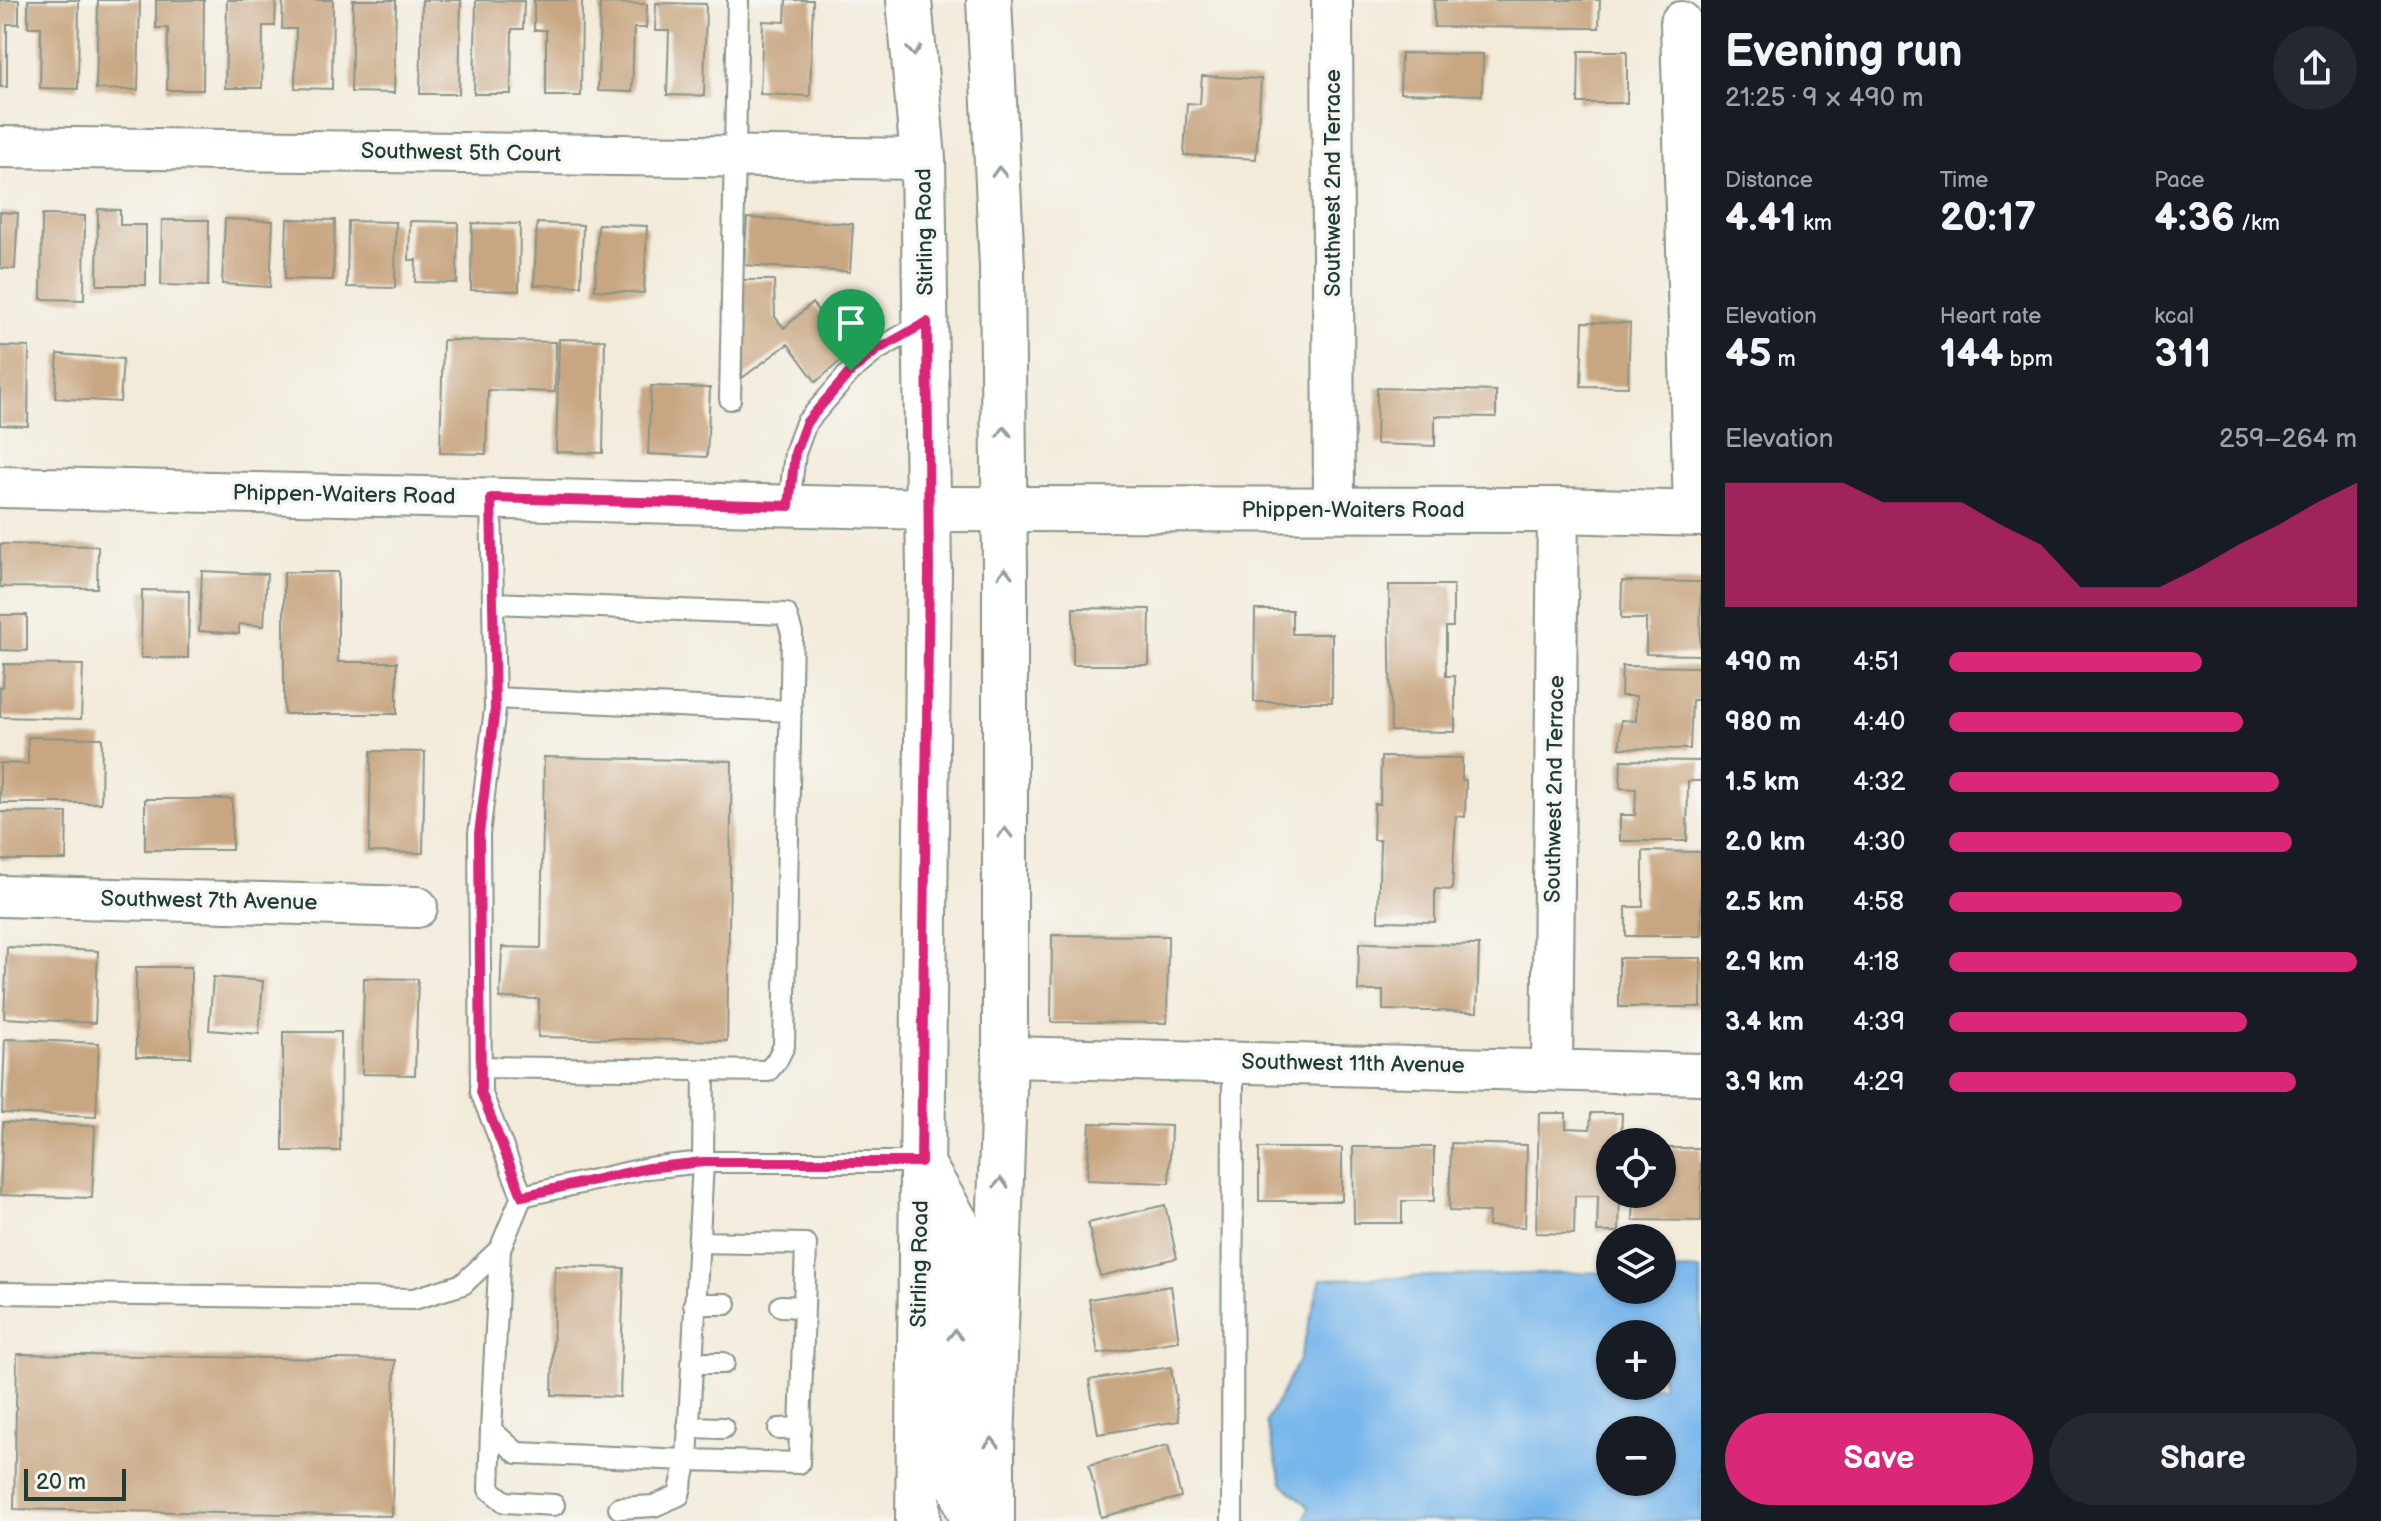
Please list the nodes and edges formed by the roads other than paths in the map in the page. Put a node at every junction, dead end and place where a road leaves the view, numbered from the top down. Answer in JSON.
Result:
{"nodes":[{"id":1,"x":738,"y":0,"type":"edge"},
{"id":2,"x":909,"y":0,"type":"edge"},
{"id":3,"x":989,"y":0,"type":"edge"},
{"id":4,"x":1332,"y":0,"type":"edge"},
{"id":5,"x":1681,"y":22,"type":"dead end"},
{"id":6,"x":0,"y":147,"type":"edge"},
{"id":7,"x":735,"y":156,"type":"junction"},
{"id":8,"x":923,"y":159,"type":"junction"},
{"id":9,"x":927,"y":322,"type":"junction"},
{"id":10,"x":730,"y":399,"type":"dead end"},
{"id":11,"x":0,"y":487,"type":"edge"},
{"id":12,"x":491,"y":498,"type":"junction"},
{"id":13,"x":789,"y":506,"type":"junction"},
{"id":14,"x":929,"y":509,"type":"junction"},
{"id":15,"x":1004,"y":510,"type":"junction"},
{"id":16,"x":1334,"y":510,"type":"junction"},
{"id":17,"x":1558,"y":510,"type":"junction"},
{"id":18,"x":1698,"y":514,"type":"edge"},
{"id":19,"x":493,"y":603,"type":"junction"},
{"id":20,"x":495,"y":698,"type":"junction"},
{"id":21,"x":791,"y":711,"type":"junction"},
{"id":22,"x":0,"y":896,"type":"edge"},
{"id":23,"x":417,"y":907,"type":"dead end"},
{"id":24,"x":1005,"y":1057,"type":"junction"},
{"id":25,"x":1233,"y":1062,"type":"junction"},
{"id":26,"x":481,"y":1067,"type":"junction"},
{"id":27,"x":1552,"y":1068,"type":"junction"},
{"id":28,"x":704,"y":1070,"type":"junction"},
{"id":29,"x":1701,"y":1074,"type":"edge"},
{"id":30,"x":703,"y":1162,"type":"junction"},
{"id":31,"x":921,"y":1162,"type":"junction"},
{"id":32,"x":522,"y":1196,"type":"junction"},
{"id":33,"x":698,"y":1242,"type":"junction"},
{"id":34,"x":500,"y":1249,"type":"junction"},
{"id":35,"x":0,"y":1293,"type":"edge"},
{"id":36,"x":694,"y":1304,"type":"junction"},
{"id":37,"x":726,"y":1304,"type":"dead end"},
{"id":38,"x":781,"y":1306,"type":"dead end"},
{"id":39,"x":804,"y":1307,"type":"junction"},
{"id":40,"x":691,"y":1363,"type":"junction"},
{"id":41,"x":724,"y":1363,"type":"dead end"},
{"id":42,"x":688,"y":1427,"type":"junction"},
{"id":43,"x":723,"y":1428,"type":"dead end"},
{"id":44,"x":801,"y":1428,"type":"junction"},
{"id":45,"x":779,"y":1429,"type":"dead end"},
{"id":46,"x":491,"y":1430,"type":"junction"},
{"id":47,"x":687,"y":1460,"type":"junction"},
{"id":48,"x":554,"y":1505,"type":"dead end"},
{"id":49,"x":619,"y":1508,"type":"dead end"},
{"id":50,"x":918,"y":1521,"type":"edge"},
{"id":51,"x":973,"y":1521,"type":"edge"},
{"id":52,"x":992,"y":1521,"type":"edge"},
{"id":53,"x":1232,"y":1521,"type":"edge"}],
"edges":[{"from":1,"to":7,"type":"lane"},
{"from":2,"to":8,"type":"main road","name":"Stirling Road","one_way":true},
{"from":15,"to":3,"type":"main road","one_way":true},
{"from":4,"to":16,"type":"street","name":"Southwest 2nd Terrace"},
{"from":5,"to":18,"type":"street"},
{"from":6,"to":7,"type":"street","name":"Southwest 5th Court"},
{"from":7,"to":8,"type":"street","name":"Southwest 5th Court"},
{"from":7,"to":10,"type":"lane"},
{"from":8,"to":9,"type":"main road","name":"Stirling Road"},
{"from":9,"to":13,"type":"lane"},
{"from":9,"to":14,"type":"main road","name":"Stirling Road"},
{"from":11,"to":12,"type":"street","name":"Phippen-Waiters Road"},
{"from":12,"to":13,"type":"street","name":"Phippen-Waiters Road"},
{"from":12,"to":19,"type":"lane"},
{"from":13,"to":14,"type":"street","name":"Phippen-Waiters Road"},
{"from":14,"to":15,"type":"main road","name":"Phippen-Waiters Road"},
{"from":14,"to":31,"type":"main road","name":"Stirling Road"},
{"from":15,"to":16,"type":"main road","name":"Phippen-Waiters Road"},
{"from":24,"to":15,"type":"main road","one_way":true},
{"from":16,"to":17,"type":"main road","name":"Phippen-Waiters Road"},
{"from":17,"to":18,"type":"main road","name":"Phippen-Waiters Road"},
{"from":17,"to":27,"type":"street","name":"Southwest 2nd Terrace"},
{"from":19,"to":20,"type":"lane"},
{"from":19,"to":21,"type":"lane"},
{"from":20,"to":21,"type":"lane"},
{"from":20,"to":26,"type":"lane"},
{"from":21,"to":28,"type":"lane"},
{"from":22,"to":23,"type":"street","name":"Southwest 7th Avenue"},
{"from":24,"to":25,"type":"street","name":"Southwest 11th Avenue"},
{"from":52,"to":24,"type":"main road","one_way":true},
{"from":25,"to":27,"type":"street","name":"Southwest 11th Avenue"},
{"from":25,"to":53,"type":"lane"},
{"from":26,"to":28,"type":"lane"},
{"from":26,"to":32,"type":"lane"},
{"from":27,"to":29,"type":"street","name":"Southwest 11th Avenue"},
{"from":28,"to":30,"type":"lane"},
{"from":30,"to":31,"type":"lane"},
{"from":30,"to":32,"type":"lane"},
{"from":30,"to":33,"type":"lane"},
{"from":31,"to":50,"type":"main road","name":"Stirling Road"},
{"from":51,"to":31,"type":"main road","one_way":true},
{"from":32,"to":34,"type":"lane"},
{"from":33,"to":36,"type":"lane"},
{"from":33,"to":39,"type":"lane"},
{"from":34,"to":35,"type":"lane"},
{"from":34,"to":46,"type":"lane"},
{"from":36,"to":37,"type":"lane"},
{"from":36,"to":40,"type":"lane"},
{"from":38,"to":39,"type":"lane"},
{"from":39,"to":44,"type":"lane"},
{"from":40,"to":41,"type":"lane"},
{"from":40,"to":42,"type":"lane"},
{"from":42,"to":43,"type":"lane"},
{"from":42,"to":47,"type":"lane"},
{"from":44,"to":45,"type":"lane"},
{"from":44,"to":47,"type":"lane"},
{"from":46,"to":47,"type":"lane"},
{"from":46,"to":48,"type":"lane"},
{"from":47,"to":49,"type":"lane"}]}
